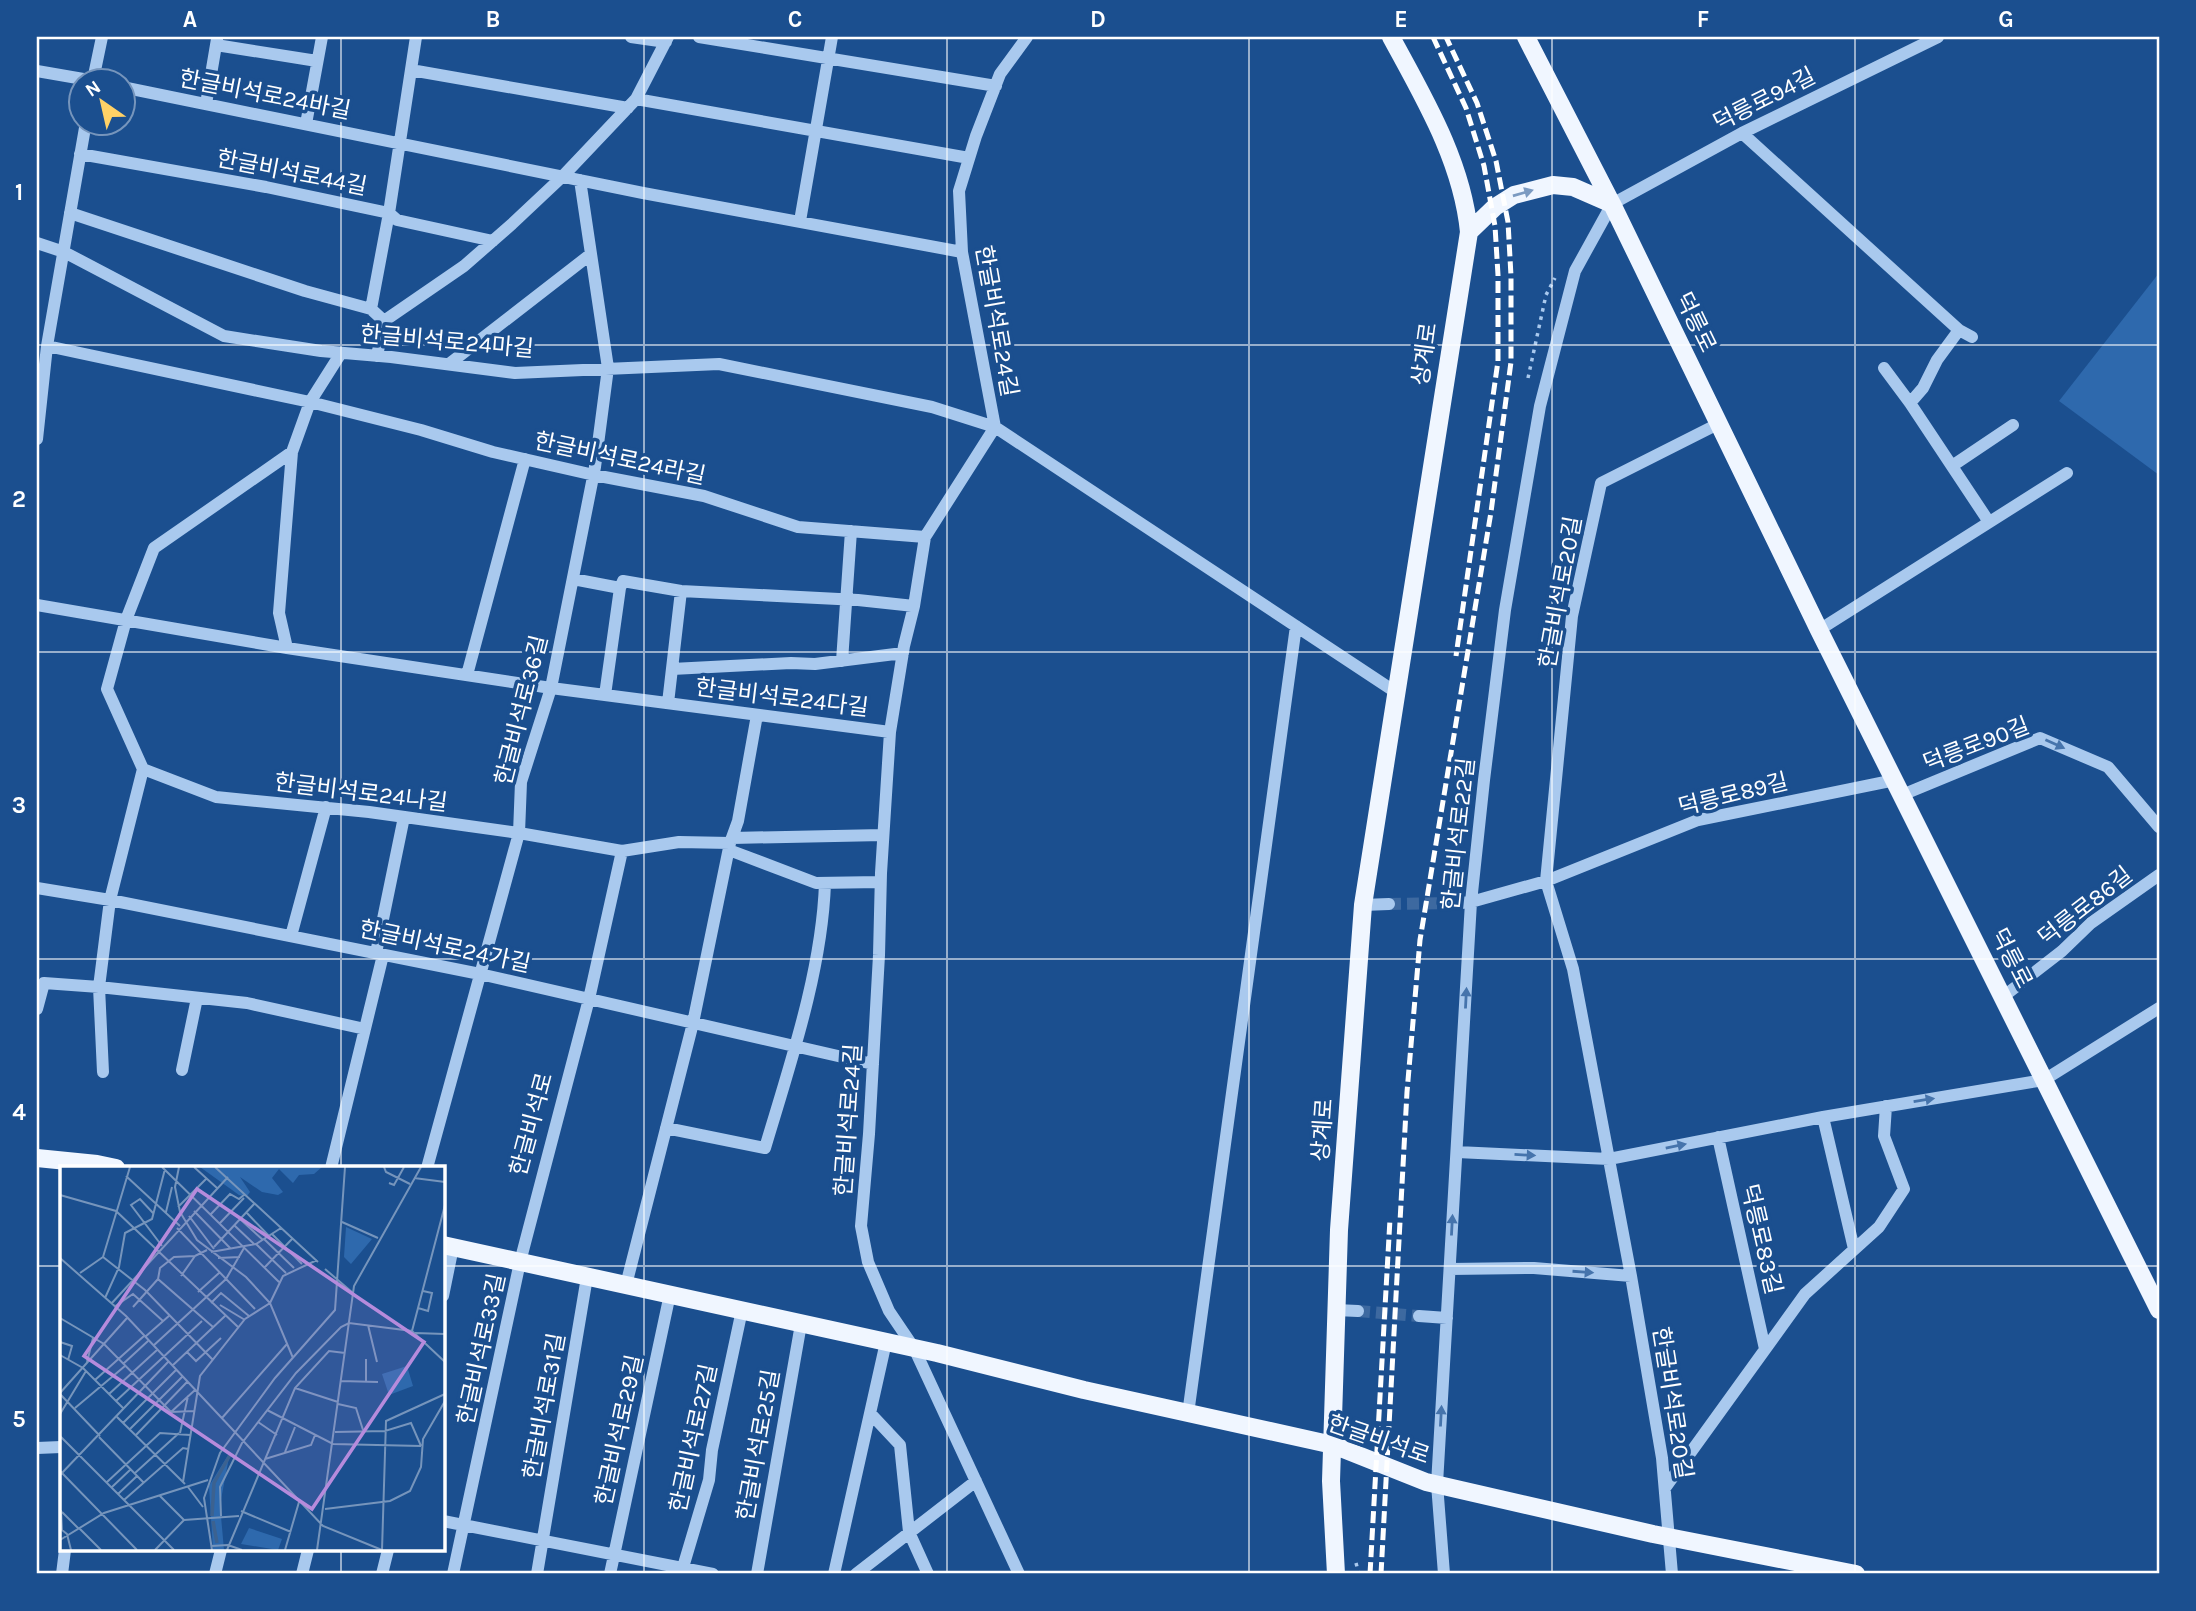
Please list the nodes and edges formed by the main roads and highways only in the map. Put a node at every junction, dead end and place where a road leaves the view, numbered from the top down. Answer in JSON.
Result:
{"nodes":[{"id":1,"x":1391,"y":37,"type":"edge"},
{"id":2,"x":1526,"y":37,"type":"edge"},
{"id":3,"x":1612,"y":204,"type":"junction"},
{"id":4,"x":1468,"y":232,"type":"junction"},
{"id":5,"x":37,"y":1158,"type":"edge"},
{"id":6,"x":97,"y":1166,"type":"edge"},
{"id":7,"x":448,"y":1246,"type":"edge"},
{"id":8,"x":2159,"y":1310,"type":"edge"},
{"id":9,"x":1333,"y":1445,"type":"junction"},
{"id":10,"x":1336,"y":1574,"type":"edge"},
{"id":11,"x":1856,"y":1574,"type":"edge"}],
"edges":[{"from":1,"to":4,"type":"main road","name":"상계로"},
{"from":2,"to":3,"type":"main road","name":"덕릉로"},
{"from":4,"to":3,"type":"main road","one_way":true},
{"from":3,"to":8,"type":"main road","name":"덕릉로"},
{"from":4,"to":9,"type":"main road","name":"상계로"},
{"from":5,"to":6,"type":"main road"},
{"from":7,"to":9,"type":"main road","name":"한글비석로"},
{"from":9,"to":10,"type":"main road","name":"상계로"},
{"from":9,"to":11,"type":"main road","name":"한글비석로"}]}
